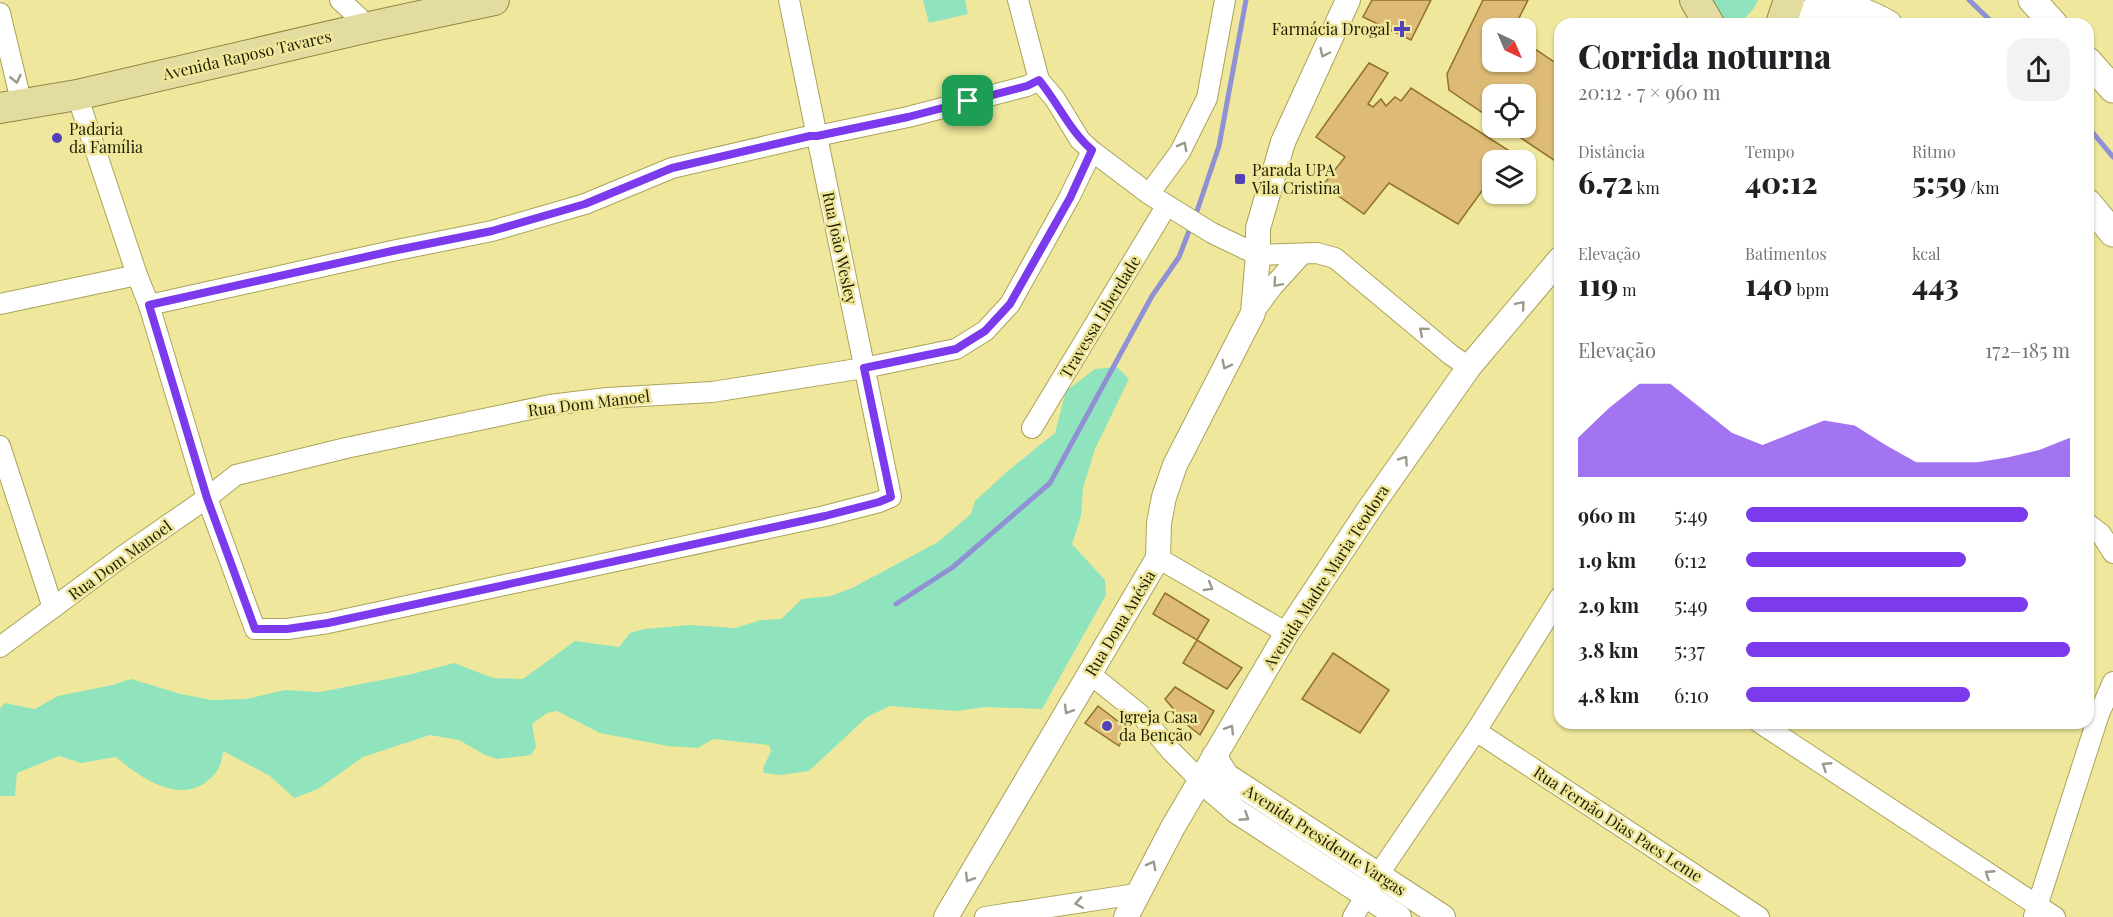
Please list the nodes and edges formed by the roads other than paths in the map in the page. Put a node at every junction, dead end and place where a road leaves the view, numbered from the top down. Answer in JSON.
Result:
{"nodes":[{"id":1,"x":340,"y":0,"type":"edge"},
{"id":2,"x":494,"y":0,"type":"edge"},
{"id":3,"x":789,"y":0,"type":"edge"},
{"id":4,"x":1018,"y":0,"type":"edge"},
{"id":5,"x":1225,"y":0,"type":"edge"},
{"id":6,"x":1348,"y":0,"type":"edge"},
{"id":7,"x":1789,"y":0,"type":"edge"},
{"id":8,"x":2032,"y":0,"type":"edge"},
{"id":9,"x":0,"y":12,"type":"edge"},
{"id":10,"x":1784,"y":18,"type":"edge"},
{"id":11,"x":1796,"y":18,"type":"edge"},
{"id":12,"x":1879,"y":18,"type":"edge"},
{"id":13,"x":2048,"y":18,"type":"edge"},
{"id":14,"x":369,"y":27,"type":"junction"},
{"id":15,"x":2094,"y":68,"type":"edge"},
{"id":16,"x":1039,"y":80,"type":"junction"},
{"id":17,"x":2113,"y":89,"type":"edge"},
{"id":18,"x":77,"y":95,"type":"junction"},
{"id":19,"x":11,"y":107,"type":"edge"},
{"id":20,"x":817,"y":136,"type":"junction"},
{"id":21,"x":1092,"y":150,"type":"junction"},
{"id":22,"x":1149,"y":194,"type":"junction"},
{"id":23,"x":1173,"y":209,"type":"junction"},
{"id":24,"x":2094,"y":211,"type":"edge"},
{"id":25,"x":2113,"y":233,"type":"edge"},
{"id":26,"x":1302,"y":254,"type":"junction"},
{"id":27,"x":1258,"y":255,"type":"junction"},
{"id":28,"x":1554,"y":266,"type":"edge"},
{"id":29,"x":137,"y":275,"type":"junction"},
{"id":30,"x":0,"y":304,"type":"edge"},
{"id":31,"x":149,"y":305,"type":"junction"},
{"id":32,"x":1253,"y":313,"type":"junction"},
{"id":33,"x":1469,"y":367,"type":"junction"},
{"id":34,"x":864,"y":368,"type":"junction"},
{"id":35,"x":1032,"y":428,"type":"dead end"},
{"id":36,"x":0,"y":446,"type":"edge"},
{"id":37,"x":207,"y":498,"type":"junction"},
{"id":38,"x":2094,"y":529,"type":"edge"},
{"id":39,"x":2113,"y":553,"type":"edge"},
{"id":40,"x":1158,"y":558,"type":"junction"},
{"id":41,"x":1554,"y":607,"type":"edge"},
{"id":42,"x":53,"y":608,"type":"junction"},
{"id":43,"x":1287,"y":633,"type":"junction"},
{"id":44,"x":0,"y":648,"type":"edge"},
{"id":45,"x":1090,"y":674,"type":"junction"},
{"id":46,"x":2113,"y":682,"type":"edge"},
{"id":47,"x":2094,"y":710,"type":"edge"},
{"id":48,"x":1769,"y":729,"type":"edge"},
{"id":49,"x":2089,"y":729,"type":"edge"},
{"id":50,"x":1476,"y":731,"type":"junction"},
{"id":51,"x":1214,"y":756,"type":"junction"},
{"id":52,"x":1200,"y":780,"type":"junction"},
{"id":53,"x":1378,"y":875,"type":"junction"},
{"id":54,"x":1136,"y":894,"type":"junction"},
{"id":55,"x":1366,"y":895,"type":"junction"},
{"id":56,"x":2036,"y":911,"type":"edge"},
{"id":57,"x":945,"y":917,"type":"edge"},
{"id":58,"x":985,"y":917,"type":"edge"},
{"id":59,"x":1126,"y":917,"type":"edge"},
{"id":60,"x":1353,"y":917,"type":"edge"},
{"id":61,"x":1399,"y":917,"type":"edge"},
{"id":62,"x":1443,"y":917,"type":"edge"},
{"id":63,"x":1759,"y":917,"type":"edge"},
{"id":64,"x":2055,"y":917,"type":"edge"}],
"edges":[{"from":1,"to":14,"type":"street"},
{"from":2,"to":14,"type":"main road","name":"Avenida Raposo Tavares"},
{"from":3,"to":20,"type":"street","name":"Rua João Wesley"},
{"from":4,"to":16,"type":"street"},
{"from":22,"to":5,"type":"street","one_way":true},
{"from":6,"to":27,"type":"street","name":"Rua Dona Anésia","one_way":true},
{"from":7,"to":10,"type":"main road"},
{"from":8,"to":13,"type":"main road"},
{"from":9,"to":19,"type":"street","one_way":true},
{"from":11,"to":12,"type":"main road"},
{"from":14,"to":18,"type":"main road","name":"Avenida Raposo Tavares"},
{"from":15,"to":17,"type":"main road"},
{"from":16,"to":20,"type":"street"},
{"from":16,"to":21,"type":"street"},
{"from":18,"to":19,"type":"main road","name":"Avenida Raposo Tavares"},
{"from":18,"to":29,"type":"street"},
{"from":20,"to":31,"type":"street"},
{"from":20,"to":34,"type":"street","name":"Rua João Wesley"},
{"from":21,"to":22,"type":"street"},
{"from":21,"to":34,"type":"street","name":"Rua Dom Manoel"},
{"from":22,"to":23,"type":"street"},
{"from":23,"to":27,"type":"street"},
{"from":23,"to":35,"type":"street","name":"Travessa Liberdade"},
{"from":24,"to":25,"type":"main road"},
{"from":26,"to":27,"type":"street"},
{"from":26,"to":32,"type":"street","name":"Rua Dona Anésia","one_way":true},
{"from":33,"to":26,"type":"street","one_way":true},
{"from":27,"to":32,"type":"street","name":"Rua Dona Anésia"},
{"from":33,"to":28,"type":"street","name":"Avenida Madre Maria Teodora","one_way":true},
{"from":29,"to":30,"type":"street"},
{"from":29,"to":31,"type":"street"},
{"from":31,"to":37,"type":"street"},
{"from":32,"to":40,"type":"street","name":"Rua Dona Anésia","one_way":true},
{"from":43,"to":33,"type":"street","name":"Avenida Madre Maria Teodora","one_way":true},
{"from":34,"to":37,"type":"street","name":"Rua Dom Manoel"},
{"from":34,"to":37,"type":"street","name":"Rua João Wesley"},
{"from":36,"to":42,"type":"street"},
{"from":37,"to":42,"type":"street","name":"Rua Dom Manoel"},
{"from":38,"to":39,"type":"street"},
{"from":40,"to":43,"type":"street","one_way":true},
{"from":40,"to":45,"type":"street","name":"Rua Dona Anésia"},
{"from":41,"to":50,"type":"street"},
{"from":42,"to":44,"type":"street","name":"Rua Dom Manoel"},
{"from":51,"to":43,"type":"street","name":"Avenida Madre Maria Teodora","one_way":true},
{"from":45,"to":52,"type":"street"},
{"from":45,"to":57,"type":"street","name":"Rua Dona Anésia","one_way":true},
{"from":46,"to":47,"type":"street"},
{"from":56,"to":48,"type":"street","one_way":true},
{"from":49,"to":56,"type":"street"},
{"from":50,"to":53,"type":"street"},
{"from":50,"to":63,"type":"street","name":"Rua Fernão Dias Paes Leme"},
{"from":51,"to":52,"type":"street","name":"Avenida Madre Maria Teodora"},
{"from":51,"to":53,"type":"street","name":"Avenida Presidente Vargas"},
{"from":54,"to":52,"type":"street","name":"Avenida Madre Maria Teodora","one_way":true},
{"from":52,"to":55,"type":"street","name":"Avenida Presidente Vargas","one_way":true},
{"from":53,"to":55,"type":"street"},
{"from":53,"to":62,"type":"street","name":"Avenida Presidente Vargas"},
{"from":54,"to":58,"type":"street","one_way":true},
{"from":54,"to":59,"type":"street","name":"Avenida Madre Maria Teodora"},
{"from":55,"to":60,"type":"street"},
{"from":55,"to":61,"type":"street","name":"Avenida Presidente Vargas"},
{"from":56,"to":64,"type":"street"}]}
